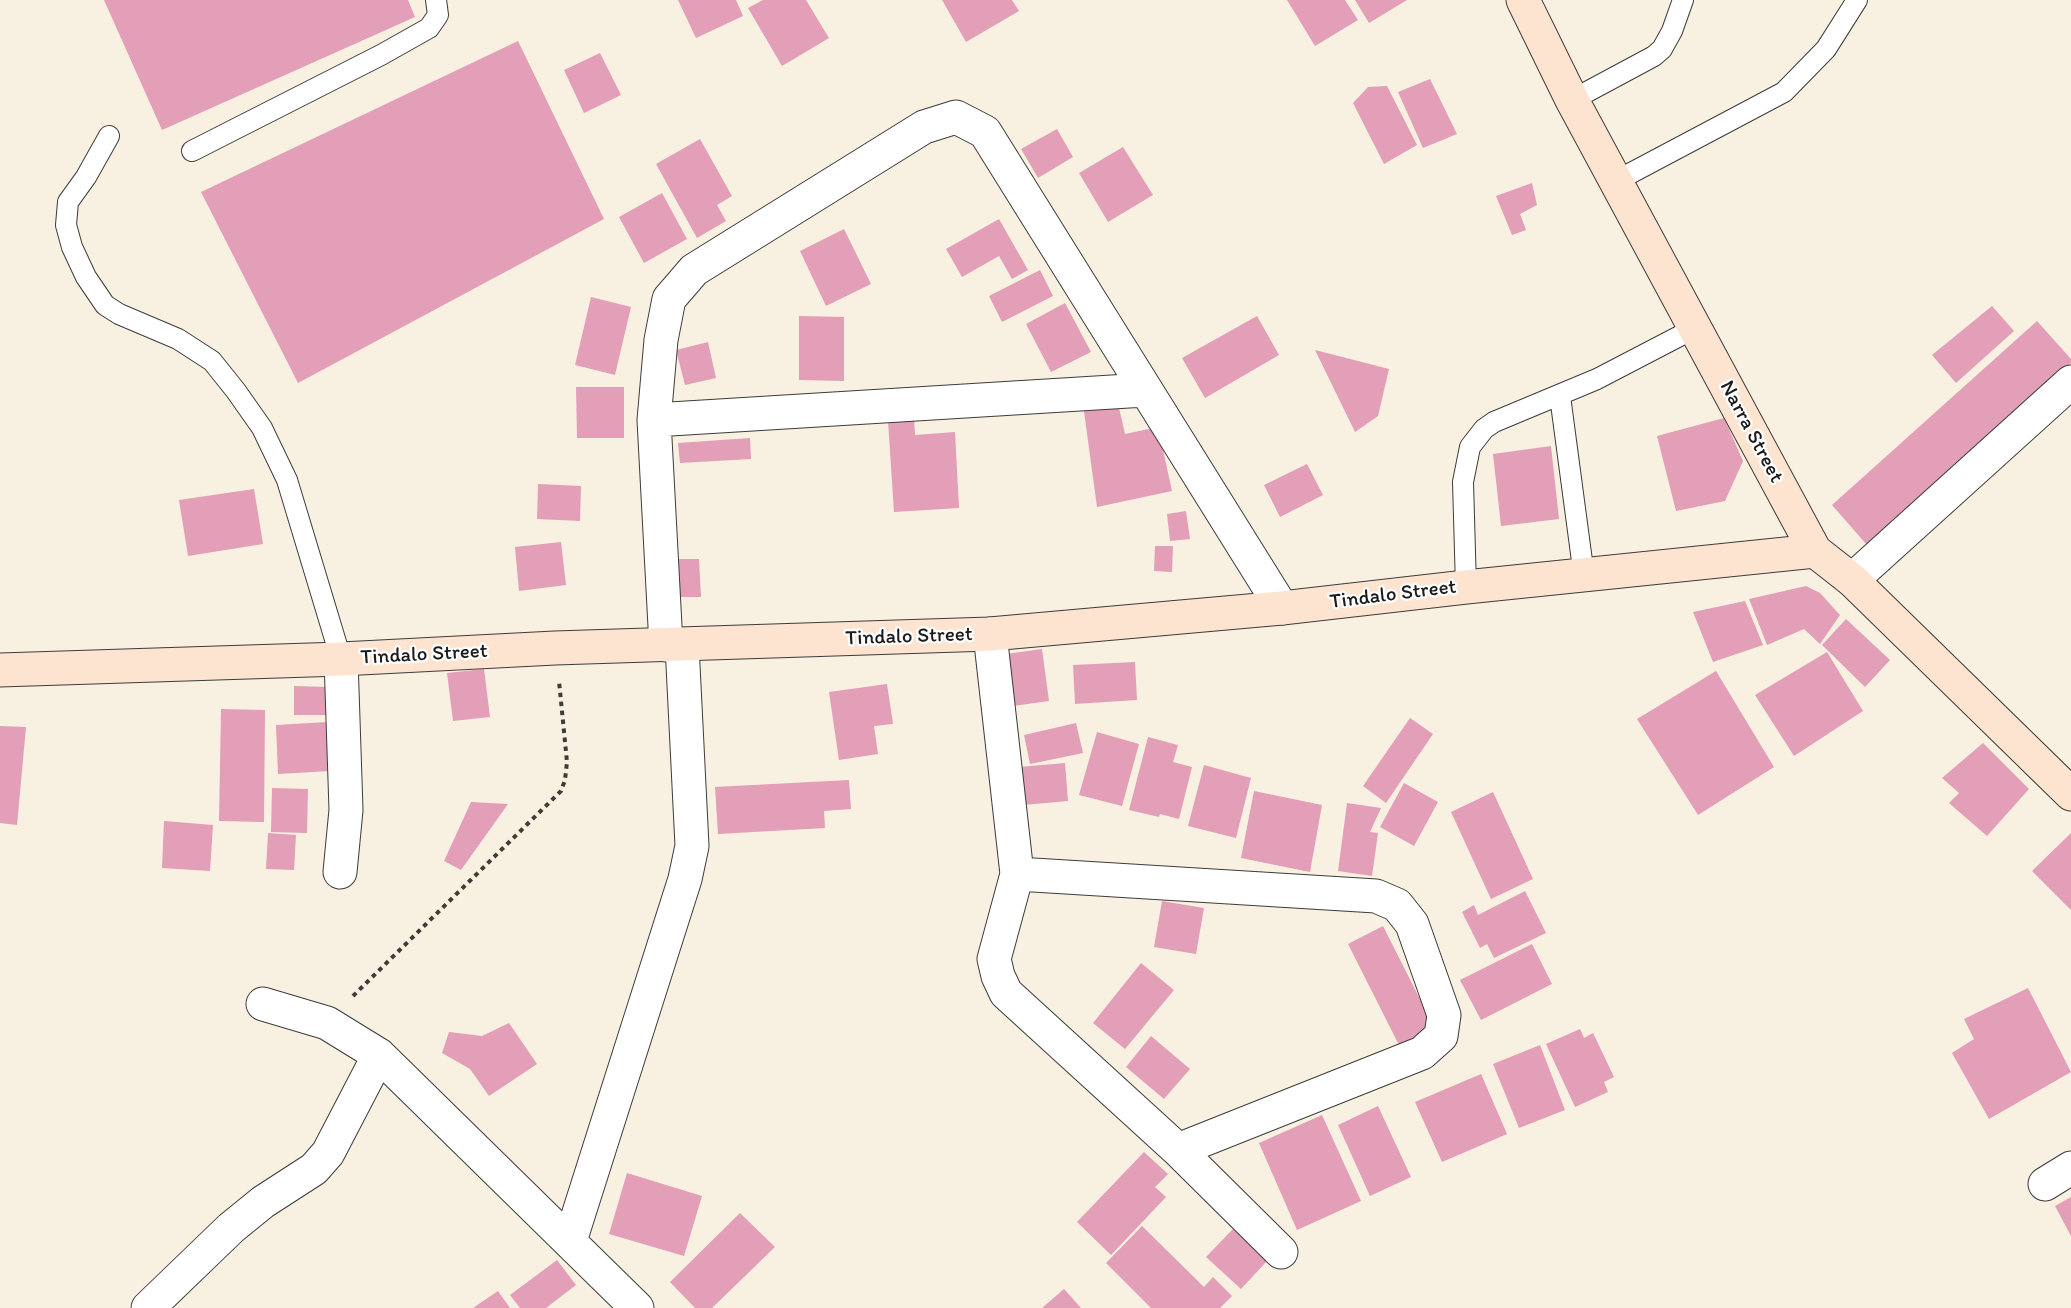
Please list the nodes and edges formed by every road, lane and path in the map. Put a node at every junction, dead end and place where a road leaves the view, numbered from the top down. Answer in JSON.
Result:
{"nodes":[{"id":1,"x":436,"y":0,"type":"edge"},
{"id":2,"x":1523,"y":0,"type":"edge"},
{"id":3,"x":1683,"y":0,"type":"edge"},
{"id":4,"x":1857,"y":0,"type":"edge"},
{"id":5,"x":1572,"y":100,"type":"junction"},
{"id":6,"x":109,"y":136,"type":"dead end"},
{"id":7,"x":192,"y":151,"type":"dead end"},
{"id":8,"x":1616,"y":181,"type":"junction"},
{"id":9,"x":1695,"y":328,"type":"junction"},
{"id":10,"x":2071,"y":382,"type":"edge"},
{"id":11,"x":1145,"y":390,"type":"junction"},
{"id":12,"x":1560,"y":396,"type":"junction"},
{"id":13,"x":654,"y":420,"type":"junction"},
{"id":14,"x":1815,"y":551,"type":"junction"},
{"id":15,"x":1584,"y":576,"type":"junction"},
{"id":16,"x":1852,"y":580,"type":"junction"},
{"id":17,"x":1466,"y":587,"type":"junction"},
{"id":18,"x":1282,"y":608,"type":"junction"},
{"id":19,"x":990,"y":634,"type":"junction"},
{"id":20,"x":674,"y":645,"type":"junction"},
{"id":21,"x":555,"y":648,"type":"junction"},
{"id":22,"x":341,"y":659,"type":"junction"},
{"id":23,"x":0,"y":670,"type":"edge"},
{"id":24,"x":2071,"y":794,"type":"edge"},
{"id":25,"x":340,"y":872,"type":"dead end"},
{"id":26,"x":1017,"y":874,"type":"junction"},
{"id":27,"x":263,"y":1004,"type":"dead end"},
{"id":28,"x":327,"y":1023,"type":"junction"},
{"id":29,"x":379,"y":1055,"type":"junction"},
{"id":30,"x":1178,"y":1150,"type":"junction"},
{"id":31,"x":570,"y":1241,"type":"junction"},
{"id":32,"x":1281,"y":1252,"type":"dead end"},
{"id":33,"x":148,"y":1308,"type":"edge"},
{"id":34,"x":637,"y":1308,"type":"edge"}],
"edges":[{"from":1,"to":7,"type":"lane"},
{"from":2,"to":5,"type":"main road","name":"Narra Street"},
{"from":3,"to":5,"type":"lane"},
{"from":4,"to":8,"type":"lane"},
{"from":5,"to":8,"type":"main road","name":"Narra Street"},
{"from":6,"to":22,"type":"lane"},
{"from":8,"to":9,"type":"main road","name":"Narra Street"},
{"from":9,"to":12,"type":"lane"},
{"from":9,"to":14,"type":"main road","name":"Narra Street"},
{"from":10,"to":16,"type":"street"},
{"from":11,"to":13,"type":"street"},
{"from":11,"to":13,"type":"street"},
{"from":11,"to":18,"type":"street"},
{"from":12,"to":15,"type":"lane"},
{"from":12,"to":17,"type":"lane"},
{"from":13,"to":20,"type":"street"},
{"from":14,"to":15,"type":"main road","name":"Tindalo Street"},
{"from":14,"to":16,"type":"main road","name":"Narra Street"},
{"from":15,"to":17,"type":"main road","name":"Tindalo Street"},
{"from":16,"to":24,"type":"main road","name":"Narra Street"},
{"from":17,"to":18,"type":"main road","name":"Tindalo Street"},
{"from":18,"to":19,"type":"main road","name":"Tindalo Street"},
{"from":19,"to":20,"type":"main road","name":"Tindalo Street"},
{"from":19,"to":26,"type":"street"},
{"from":20,"to":21,"type":"main road","name":"Tindalo Street"},
{"from":20,"to":31,"type":"street"},
{"from":21,"to":22,"type":"main road","name":"Tindalo Street"},
{"from":21,"to":28,"type":"path"},
{"from":22,"to":23,"type":"main road","name":"Tindalo Street"},
{"from":22,"to":25,"type":"street"},
{"from":26,"to":30,"type":"street"},
{"from":26,"to":30,"type":"street"},
{"from":27,"to":28,"type":"street"},
{"from":28,"to":29,"type":"street"},
{"from":29,"to":31,"type":"street"},
{"from":29,"to":33,"type":"street"},
{"from":30,"to":32,"type":"street"},
{"from":31,"to":34,"type":"street"}]}
